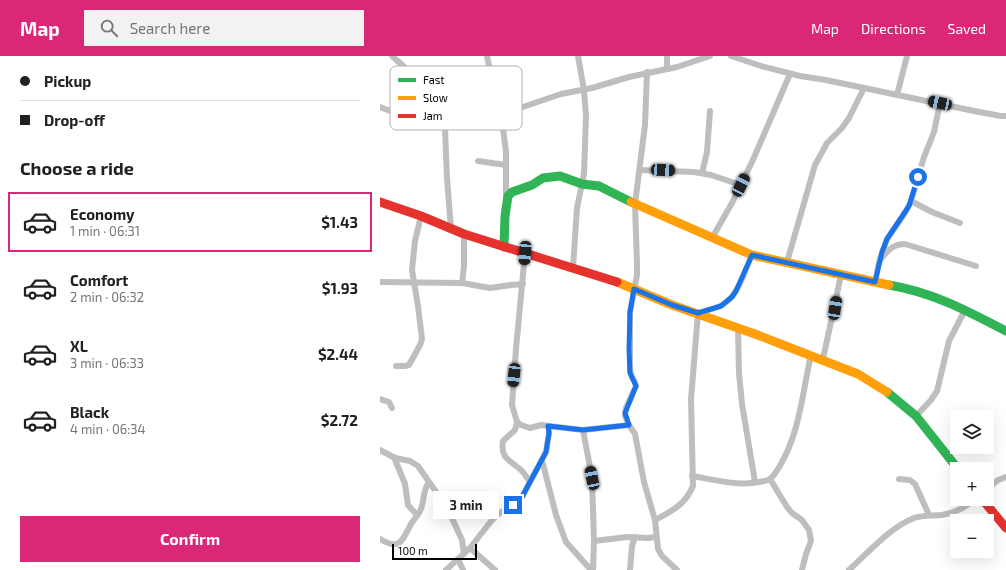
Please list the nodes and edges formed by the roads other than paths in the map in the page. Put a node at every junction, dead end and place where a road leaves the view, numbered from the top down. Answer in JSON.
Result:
{"nodes":[{"id":1,"x":392,"y":56,"type":"edge"},
{"id":2,"x":488,"y":56,"type":"edge"},
{"id":3,"x":578,"y":56,"type":"edge"},
{"id":4,"x":667,"y":56,"type":"edge"},
{"id":5,"x":710,"y":56,"type":"edge"},
{"id":6,"x":731,"y":56,"type":"edge"},
{"id":7,"x":907,"y":56,"type":"edge"},
{"id":8,"x":403,"y":66,"type":"edge"},
{"id":9,"x":490,"y":66,"type":"edge"},
{"id":10,"x":667,"y":69,"type":"junction"},
{"id":11,"x":647,"y":72,"type":"junction"},
{"id":12,"x":790,"y":74,"type":"junction"},
{"id":13,"x":864,"y":88,"type":"junction"},
{"id":14,"x":584,"y":90,"type":"junction"},
{"id":15,"x":897,"y":95,"type":"junction"},
{"id":16,"x":940,"y":103,"type":"junction"},
{"id":17,"x":522,"y":106,"type":"edge"},
{"id":18,"x":380,"y":107,"type":"edge"},
{"id":19,"x":390,"y":111,"type":"edge"},
{"id":20,"x":710,"y":111,"type":"dead end"},
{"id":21,"x":1003,"y":116,"type":"edge"},
{"id":22,"x":1006,"y":122,"type":"edge"},
{"id":23,"x":445,"y":130,"type":"edge"},
{"id":24,"x":503,"y":130,"type":"edge"},
{"id":25,"x":478,"y":161,"type":"dead end"},
{"id":26,"x":506,"y":165,"type":"junction"},
{"id":27,"x":640,"y":170,"type":"junction"},
{"id":28,"x":702,"y":173,"type":"junction"},
{"id":29,"x":582,"y":184,"type":"junction"},
{"id":30,"x":741,"y":185,"type":"junction"},
{"id":31,"x":506,"y":199,"type":"junction"},
{"id":32,"x":380,"y":202,"type":"edge"},
{"id":33,"x":911,"y":202,"type":"junction"},
{"id":34,"x":635,"y":204,"type":"junction"},
{"id":35,"x":420,"y":216,"type":"junction"},
{"id":36,"x":960,"y":223,"type":"dead end"},
{"id":37,"x":451,"y":229,"type":"junction"},
{"id":38,"x":464,"y":234,"type":"junction"},
{"id":39,"x":712,"y":238,"type":"junction"},
{"id":40,"x":504,"y":247,"type":"junction"},
{"id":41,"x":525,"y":253,"type":"junction"},
{"id":42,"x":752,"y":255,"type":"junction"},
{"id":43,"x":787,"y":262,"type":"junction"},
{"id":44,"x":879,"y":262,"type":"junction"},
{"id":45,"x":976,"y":266,"type":"dead end"},
{"id":46,"x":573,"y":268,"type":"junction"},
{"id":47,"x":841,"y":275,"type":"junction"},
{"id":48,"x":380,"y":282,"type":"edge"},
{"id":49,"x":875,"y":282,"type":"junction"},
{"id":50,"x":414,"y":283,"type":"junction"},
{"id":51,"x":462,"y":283,"type":"junction"},
{"id":52,"x":523,"y":284,"type":"junction"},
{"id":53,"x":634,"y":289,"type":"junction"},
{"id":54,"x":965,"y":310,"type":"junction"},
{"id":55,"x":698,"y":313,"type":"junction"},
{"id":56,"x":738,"y":328,"type":"junction"},
{"id":57,"x":1006,"y":331,"type":"edge"},
{"id":58,"x":811,"y":355,"type":"junction"},
{"id":59,"x":824,"y":359,"type":"junction"},
{"id":60,"x":396,"y":366,"type":"dead end"},
{"id":61,"x":380,"y":399,"type":"edge"},
{"id":62,"x":392,"y":408,"type":"dead end"},
{"id":63,"x":916,"y":416,"type":"junction"},
{"id":64,"x":517,"y":422,"type":"junction"},
{"id":65,"x":629,"y":425,"type":"junction"},
{"id":66,"x":548,"y":426,"type":"junction"},
{"id":67,"x":583,"y":430,"type":"junction"},
{"id":68,"x":380,"y":450,"type":"edge"},
{"id":69,"x":394,"y":457,"type":"junction"},
{"id":70,"x":542,"y":460,"type":"junction"},
{"id":71,"x":952,"y":462,"type":"edge"},
{"id":72,"x":692,"y":476,"type":"junction"},
{"id":73,"x":1006,"y":477,"type":"edge"},
{"id":74,"x":770,"y":479,"type":"junction"},
{"id":75,"x":899,"y":479,"type":"dead end"},
{"id":76,"x":429,"y":482,"type":"junction"},
{"id":77,"x":530,"y":482,"type":"junction"},
{"id":78,"x":755,"y":482,"type":"junction"},
{"id":79,"x":994,"y":483,"type":"edge"},
{"id":80,"x":965,"y":506,"type":"edge"},
{"id":81,"x":988,"y":506,"type":"edge"},
{"id":82,"x":417,"y":515,"type":"junction"},
{"id":83,"x":930,"y":515,"type":"junction"},
{"id":84,"x":655,"y":520,"type":"junction"},
{"id":85,"x":1006,"y":528,"type":"edge"},
{"id":86,"x":635,"y":537,"type":"junction"},
{"id":87,"x":656,"y":537,"type":"junction"},
{"id":88,"x":380,"y":539,"type":"edge"},
{"id":89,"x":594,"y":541,"type":"junction"},
{"id":90,"x":470,"y":548,"type":"junction"},
{"id":91,"x":464,"y":554,"type":"junction"},
{"id":92,"x":458,"y":559,"type":"junction"},
{"id":93,"x":446,"y":570,"type":"edge"},
{"id":94,"x":463,"y":570,"type":"edge"},
{"id":95,"x":495,"y":570,"type":"edge"},
{"id":96,"x":592,"y":570,"type":"edge"},
{"id":97,"x":630,"y":570,"type":"edge"},
{"id":98,"x":677,"y":570,"type":"edge"},
{"id":99,"x":802,"y":570,"type":"edge"},
{"id":100,"x":849,"y":570,"type":"edge"}],
"edges":[{"from":1,"to":8,"type":"street"},
{"from":2,"to":9,"type":"street"},
{"from":3,"to":14,"type":"street"},
{"from":4,"to":10,"type":"street"},
{"from":5,"to":10,"type":"street"},
{"from":6,"to":12,"type":"street"},
{"from":7,"to":15,"type":"street"},
{"from":10,"to":11,"type":"street"},
{"from":11,"to":14,"type":"street"},
{"from":11,"to":27,"type":"street"},
{"from":12,"to":13,"type":"street"},
{"from":12,"to":30,"type":"street"},
{"from":13,"to":15,"type":"street"},
{"from":13,"to":43,"type":"street"},
{"from":14,"to":17,"type":"street"},
{"from":14,"to":29,"type":"street"},
{"from":15,"to":16,"type":"street"},
{"from":16,"to":21,"type":"street"},
{"from":16,"to":33,"type":"street"},
{"from":18,"to":19,"type":"street"},
{"from":20,"to":28,"type":"street"},
{"from":21,"to":22,"type":"street"},
{"from":23,"to":37,"type":"street"},
{"from":24,"to":26,"type":"street"},
{"from":25,"to":26,"type":"street"},
{"from":26,"to":31,"type":"street"},
{"from":27,"to":28,"type":"street"},
{"from":27,"to":34,"type":"street"},
{"from":28,"to":30,"type":"street"},
{"from":29,"to":31,"type":"street"},
{"from":29,"to":34,"type":"street"},
{"from":29,"to":46,"type":"street"},
{"from":30,"to":39,"type":"street"},
{"from":31,"to":40,"type":"street"},
{"from":32,"to":35,"type":"street"},
{"from":33,"to":36,"type":"street"},
{"from":33,"to":44,"type":"street"},
{"from":34,"to":39,"type":"street"},
{"from":34,"to":53,"type":"street"},
{"from":35,"to":37,"type":"street"},
{"from":35,"to":50,"type":"street"},
{"from":37,"to":38,"type":"street"},
{"from":38,"to":40,"type":"street"},
{"from":38,"to":51,"type":"street"},
{"from":39,"to":42,"type":"street"},
{"from":40,"to":41,"type":"street"},
{"from":41,"to":46,"type":"street"},
{"from":41,"to":52,"type":"street"},
{"from":42,"to":43,"type":"street"},
{"from":42,"to":55,"type":"street"},
{"from":43,"to":47,"type":"street"},
{"from":44,"to":45,"type":"street"},
{"from":44,"to":49,"type":"street"},
{"from":46,"to":53,"type":"street"},
{"from":47,"to":49,"type":"street"},
{"from":47,"to":59,"type":"street"},
{"from":48,"to":50,"type":"street"},
{"from":49,"to":54,"type":"street"},
{"from":50,"to":51,"type":"street"},
{"from":50,"to":60,"type":"street"},
{"from":51,"to":52,"type":"street"},
{"from":52,"to":64,"type":"street"},
{"from":53,"to":55,"type":"street"},
{"from":53,"to":65,"type":"street"},
{"from":54,"to":57,"type":"street"},
{"from":54,"to":63,"type":"street"},
{"from":55,"to":56,"type":"street"},
{"from":55,"to":72,"type":"street"},
{"from":56,"to":58,"type":"street"},
{"from":56,"to":78,"type":"street"},
{"from":58,"to":59,"type":"street"},
{"from":58,"to":74,"type":"street"},
{"from":59,"to":63,"type":"street"},
{"from":61,"to":62,"type":"street"},
{"from":63,"to":71,"type":"street"},
{"from":64,"to":66,"type":"street"},
{"from":64,"to":77,"type":"street"},
{"from":65,"to":67,"type":"street"},
{"from":65,"to":84,"type":"street"},
{"from":66,"to":67,"type":"street"},
{"from":66,"to":70,"type":"street"},
{"from":67,"to":89,"type":"street"},
{"from":68,"to":69,"type":"street"},
{"from":69,"to":76,"type":"street"},
{"from":69,"to":82,"type":"street"},
{"from":70,"to":77,"type":"street"},
{"from":70,"to":96,"type":"street"},
{"from":72,"to":78,"type":"street"},
{"from":72,"to":84,"type":"street"},
{"from":73,"to":79,"type":"street"},
{"from":74,"to":78,"type":"street"},
{"from":74,"to":99,"type":"street"},
{"from":75,"to":83,"type":"street"},
{"from":76,"to":82,"type":"street"},
{"from":76,"to":91,"type":"street"},
{"from":77,"to":90,"type":"street"},
{"from":80,"to":83,"type":"street"},
{"from":81,"to":85,"type":"street"},
{"from":82,"to":88,"type":"street"},
{"from":83,"to":100,"type":"street"},
{"from":84,"to":87,"type":"street"},
{"from":86,"to":87,"type":"street"},
{"from":86,"to":89,"type":"street"},
{"from":86,"to":97,"type":"street"},
{"from":87,"to":98,"type":"street"},
{"from":89,"to":96,"type":"street"},
{"from":90,"to":91,"type":"street"},
{"from":90,"to":95,"type":"street"},
{"from":91,"to":92,"type":"street"},
{"from":92,"to":93,"type":"street"},
{"from":92,"to":94,"type":"street"}]}
